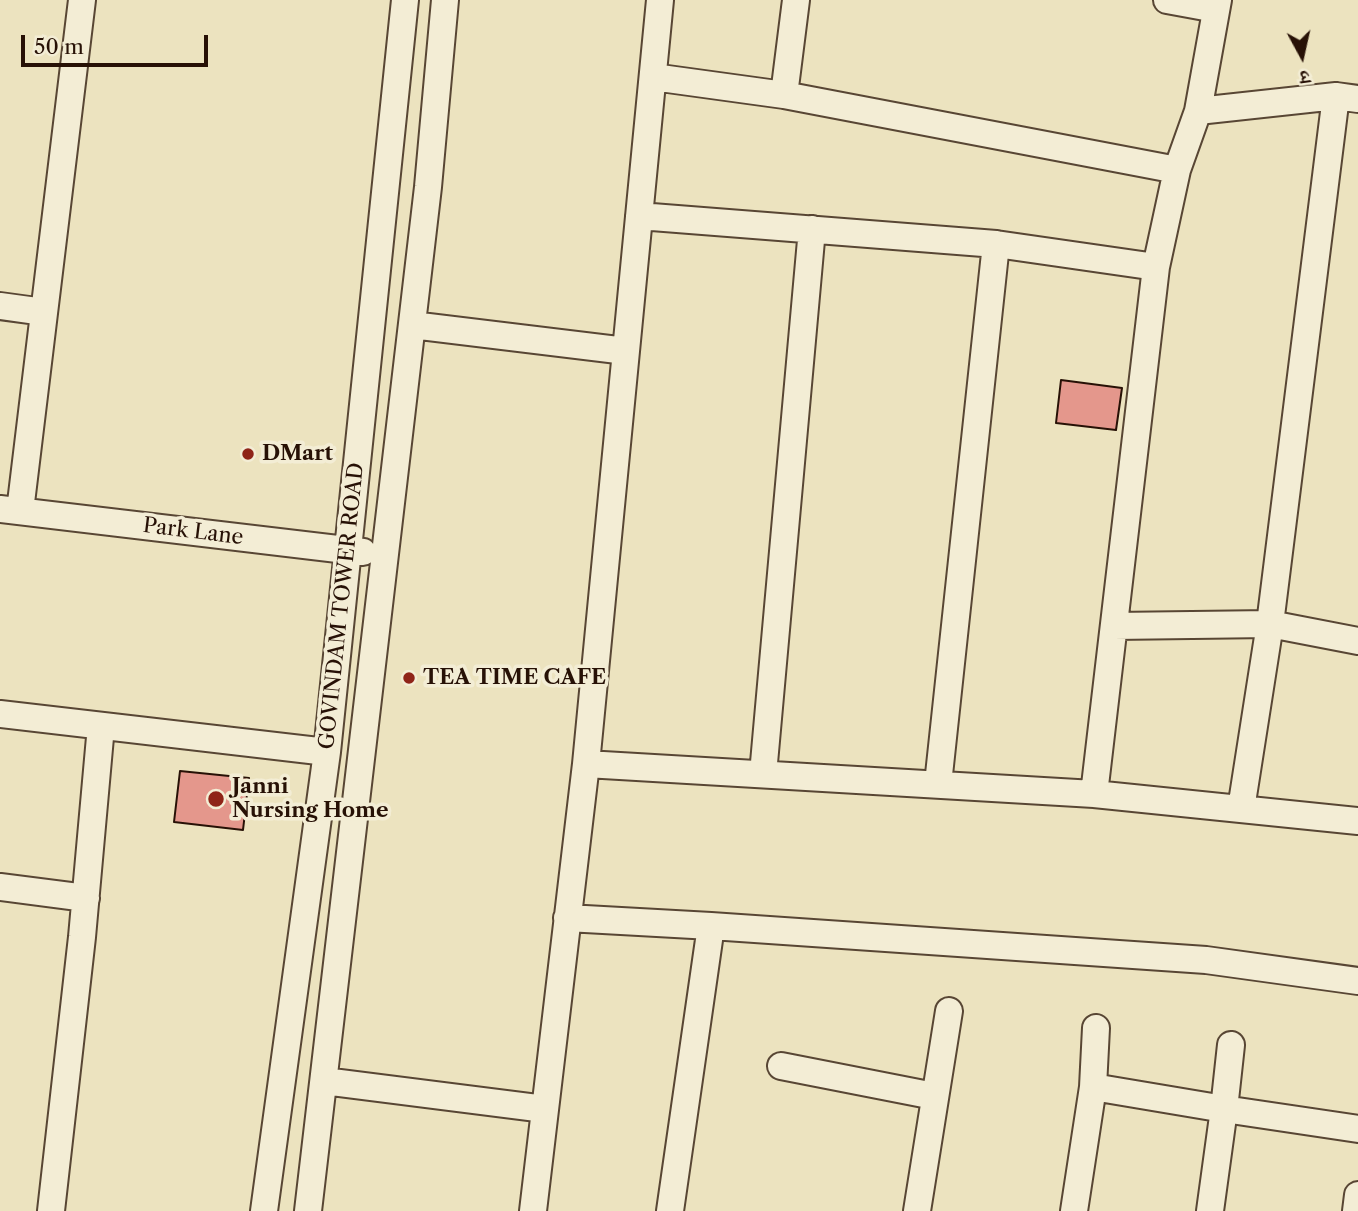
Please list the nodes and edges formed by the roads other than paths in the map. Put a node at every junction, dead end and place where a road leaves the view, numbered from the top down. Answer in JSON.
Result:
{"nodes":[{"id":1,"x":82,"y":0,"type":"edge"},
{"id":2,"x":405,"y":0,"type":"edge"},
{"id":3,"x":445,"y":0,"type":"edge"},
{"id":4,"x":660,"y":0,"type":"edge"},
{"id":5,"x":796,"y":0,"type":"edge"},
{"id":6,"x":1167,"y":0,"type":"edge"},
{"id":7,"x":1217,"y":4,"type":"edge"},
{"id":8,"x":653,"y":77,"type":"junction"},
{"id":9,"x":784,"y":95,"type":"junction"},
{"id":10,"x":1347,"y":97,"type":"edge"},
{"id":11,"x":1198,"y":111,"type":"junction"},
{"id":12,"x":1177,"y":170,"type":"junction"},
{"id":13,"x":639,"y":216,"type":"junction"},
{"id":14,"x":812,"y":229,"type":"junction"},
{"id":15,"x":996,"y":244,"type":"junction"},
{"id":16,"x":1156,"y":267,"type":"junction"},
{"id":17,"x":0,"y":306,"type":"edge"},
{"id":18,"x":44,"y":312,"type":"junction"},
{"id":19,"x":412,"y":326,"type":"junction"},
{"id":20,"x":626,"y":351,"type":"junction"},
{"id":21,"x":10,"y":510,"type":"edge"},
{"id":22,"x":348,"y":550,"type":"junction"},
{"id":23,"x":386,"y":555,"type":"junction"},
{"id":24,"x":1270,"y":624,"type":"junction"},
{"id":25,"x":1114,"y":626,"type":"junction"},
{"id":26,"x":1358,"y":641,"type":"edge"},
{"id":27,"x":0,"y":714,"type":"edge"},
{"id":28,"x":101,"y":726,"type":"junction"},
{"id":29,"x":327,"y":752,"type":"junction"},
{"id":30,"x":586,"y":764,"type":"junction"},
{"id":31,"x":763,"y":774,"type":"junction"},
{"id":32,"x":938,"y":785,"type":"junction"},
{"id":33,"x":1094,"y":794,"type":"junction"},
{"id":34,"x":1241,"y":809,"type":"junction"},
{"id":35,"x":1358,"y":821,"type":"edge"},
{"id":36,"x":0,"y":887,"type":"edge"},
{"id":37,"x":86,"y":898,"type":"junction"},
{"id":38,"x":567,"y":918,"type":"junction"},
{"id":39,"x":711,"y":926,"type":"junction"},
{"id":40,"x":1358,"y":981,"type":"edge"},
{"id":41,"x":950,"y":1012,"type":"dead end"},
{"id":42,"x":1096,"y":1028,"type":"dead end"},
{"id":43,"x":1231,"y":1045,"type":"dead end"},
{"id":44,"x":781,"y":1066,"type":"dead end"},
{"id":45,"x":324,"y":1081,"type":"junction"},
{"id":46,"x":1093,"y":1087,"type":"junction"},
{"id":47,"x":934,"y":1096,"type":"junction"},
{"id":48,"x":545,"y":1109,"type":"junction"},
{"id":49,"x":1224,"y":1110,"type":"junction"},
{"id":50,"x":1358,"y":1129,"type":"edge"},
{"id":51,"x":1358,"y":1195,"type":"edge"},
{"id":52,"x":51,"y":1211,"type":"edge"},
{"id":53,"x":264,"y":1211,"type":"edge"},
{"id":54,"x":308,"y":1211,"type":"edge"},
{"id":55,"x":533,"y":1211,"type":"edge"},
{"id":56,"x":670,"y":1211,"type":"edge"},
{"id":57,"x":917,"y":1211,"type":"edge"},
{"id":58,"x":1074,"y":1211,"type":"edge"},
{"id":59,"x":1210,"y":1211,"type":"edge"},
{"id":60,"x":1356,"y":1211,"type":"edge"}],
"edges":[{"from":1,"to":18,"type":"street"},
{"from":2,"to":22,"type":"street","name":"GOVINDAM TOWER ROAD"},
{"from":3,"to":19,"type":"street","name":"GOVINDAM TOWER ROAD"},
{"from":4,"to":8,"type":"street"},
{"from":5,"to":9,"type":"street"},
{"from":6,"to":7,"type":"street"},
{"from":7,"to":11,"type":"street"},
{"from":8,"to":9,"type":"street"},
{"from":8,"to":13,"type":"street"},
{"from":9,"to":12,"type":"street"},
{"from":10,"to":11,"type":"street"},
{"from":10,"to":24,"type":"street"},
{"from":11,"to":12,"type":"street"},
{"from":12,"to":16,"type":"street"},
{"from":13,"to":14,"type":"street"},
{"from":13,"to":20,"type":"street"},
{"from":14,"to":15,"type":"street"},
{"from":14,"to":31,"type":"street"},
{"from":15,"to":16,"type":"street"},
{"from":15,"to":32,"type":"street"},
{"from":16,"to":25,"type":"street"},
{"from":17,"to":18,"type":"street"},
{"from":18,"to":21,"type":"street"},
{"from":19,"to":20,"type":"street"},
{"from":19,"to":23,"type":"street","name":"GOVINDAM TOWER ROAD"},
{"from":20,"to":30,"type":"street"},
{"from":21,"to":22,"type":"street","name":"Park Lane"},
{"from":22,"to":23,"type":"street","name":"Park Lane"},
{"from":22,"to":29,"type":"street","name":"GOVINDAM TOWER ROAD"},
{"from":23,"to":45,"type":"street","name":"GOVINDAM TOWER ROAD"},
{"from":24,"to":25,"type":"street"},
{"from":24,"to":26,"type":"street"},
{"from":24,"to":34,"type":"street"},
{"from":25,"to":33,"type":"street"},
{"from":27,"to":28,"type":"street"},
{"from":28,"to":29,"type":"street"},
{"from":28,"to":37,"type":"street"},
{"from":29,"to":53,"type":"street","name":"GOVINDAM TOWER ROAD"},
{"from":30,"to":31,"type":"street"},
{"from":30,"to":38,"type":"street"},
{"from":31,"to":32,"type":"street"},
{"from":32,"to":33,"type":"street"},
{"from":33,"to":34,"type":"street"},
{"from":34,"to":35,"type":"street"},
{"from":36,"to":37,"type":"street"},
{"from":37,"to":52,"type":"street"},
{"from":38,"to":39,"type":"street"},
{"from":38,"to":48,"type":"street"},
{"from":39,"to":40,"type":"street"},
{"from":39,"to":56,"type":"street"},
{"from":41,"to":47,"type":"street"},
{"from":42,"to":46,"type":"street"},
{"from":43,"to":49,"type":"street"},
{"from":44,"to":47,"type":"street"},
{"from":45,"to":48,"type":"street"},
{"from":45,"to":54,"type":"street","name":"GOVINDAM TOWER ROAD"},
{"from":46,"to":49,"type":"street"},
{"from":46,"to":58,"type":"street"},
{"from":47,"to":57,"type":"street"},
{"from":48,"to":55,"type":"street"},
{"from":49,"to":50,"type":"street"},
{"from":49,"to":59,"type":"street"},
{"from":51,"to":60,"type":"street"}]}
